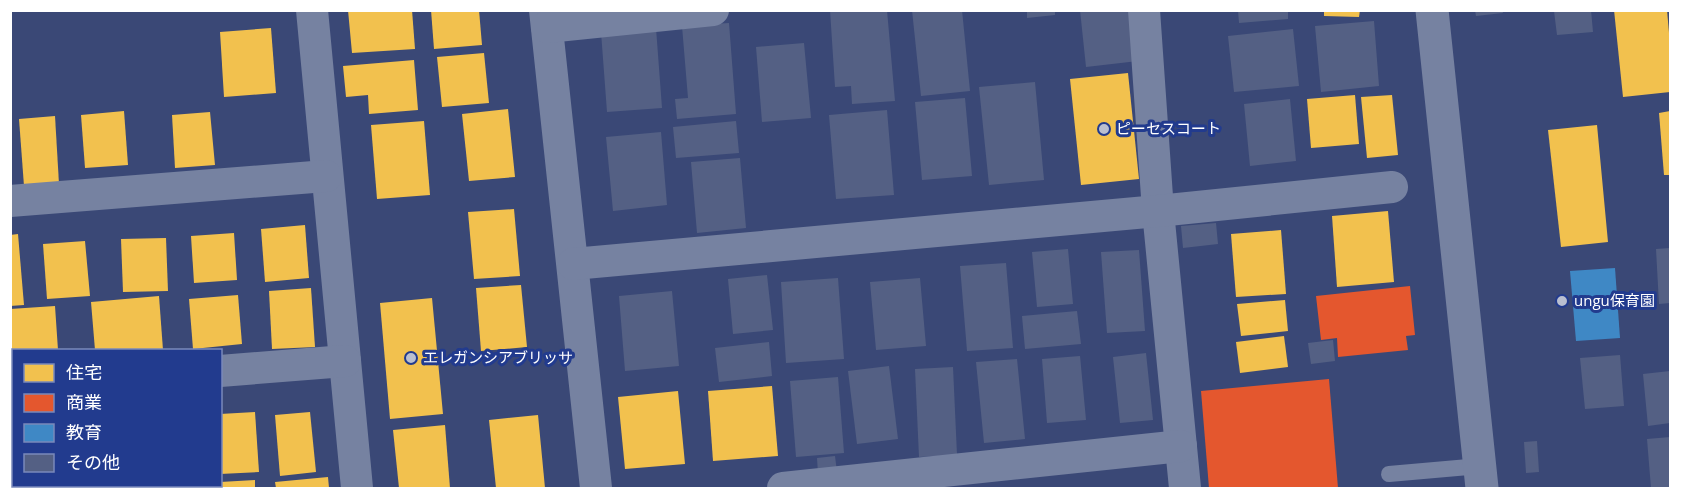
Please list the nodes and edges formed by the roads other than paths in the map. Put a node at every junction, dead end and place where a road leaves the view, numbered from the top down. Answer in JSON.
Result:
{"nodes":[{"id":1,"x":312,"y":10,"type":"edge"},
{"id":2,"x":713,"y":10,"type":"edge"},
{"id":3,"x":1144,"y":10,"type":"edge"},
{"id":4,"x":1432,"y":10,"type":"edge"},
{"id":5,"x":546,"y":19,"type":"edge"},
{"id":6,"x":326,"y":176,"type":"junction"},
{"id":7,"x":1392,"y":187,"type":"dead end"},
{"id":8,"x":10,"y":201,"type":"edge"},
{"id":9,"x":1158,"y":211,"type":"junction"},
{"id":10,"x":573,"y":264,"type":"junction"},
{"id":11,"x":345,"y":361,"type":"junction"},
{"id":12,"x":222,"y":371,"type":"edge"},
{"id":13,"x":1181,"y":446,"type":"junction"},
{"id":14,"x":1389,"y":474,"type":"dead end"},
{"id":15,"x":1481,"y":477,"type":"edge"},
{"id":16,"x":357,"y":489,"type":"edge"},
{"id":17,"x":596,"y":489,"type":"edge"},
{"id":18,"x":783,"y":489,"type":"edge"},
{"id":19,"x":1185,"y":489,"type":"edge"}],
"edges":[{"from":1,"to":6,"type":"street"},
{"from":2,"to":5,"type":"street"},
{"from":3,"to":9,"type":"street"},
{"from":4,"to":15,"type":"street"},
{"from":5,"to":10,"type":"street"},
{"from":6,"to":8,"type":"street"},
{"from":6,"to":11,"type":"street"},
{"from":7,"to":9,"type":"street"},
{"from":9,"to":10,"type":"street"},
{"from":9,"to":13,"type":"street"},
{"from":10,"to":17,"type":"street"},
{"from":11,"to":12,"type":"street"},
{"from":11,"to":16,"type":"street"},
{"from":13,"to":18,"type":"street"},
{"from":13,"to":19,"type":"street"},
{"from":14,"to":15,"type":"lane"}]}
